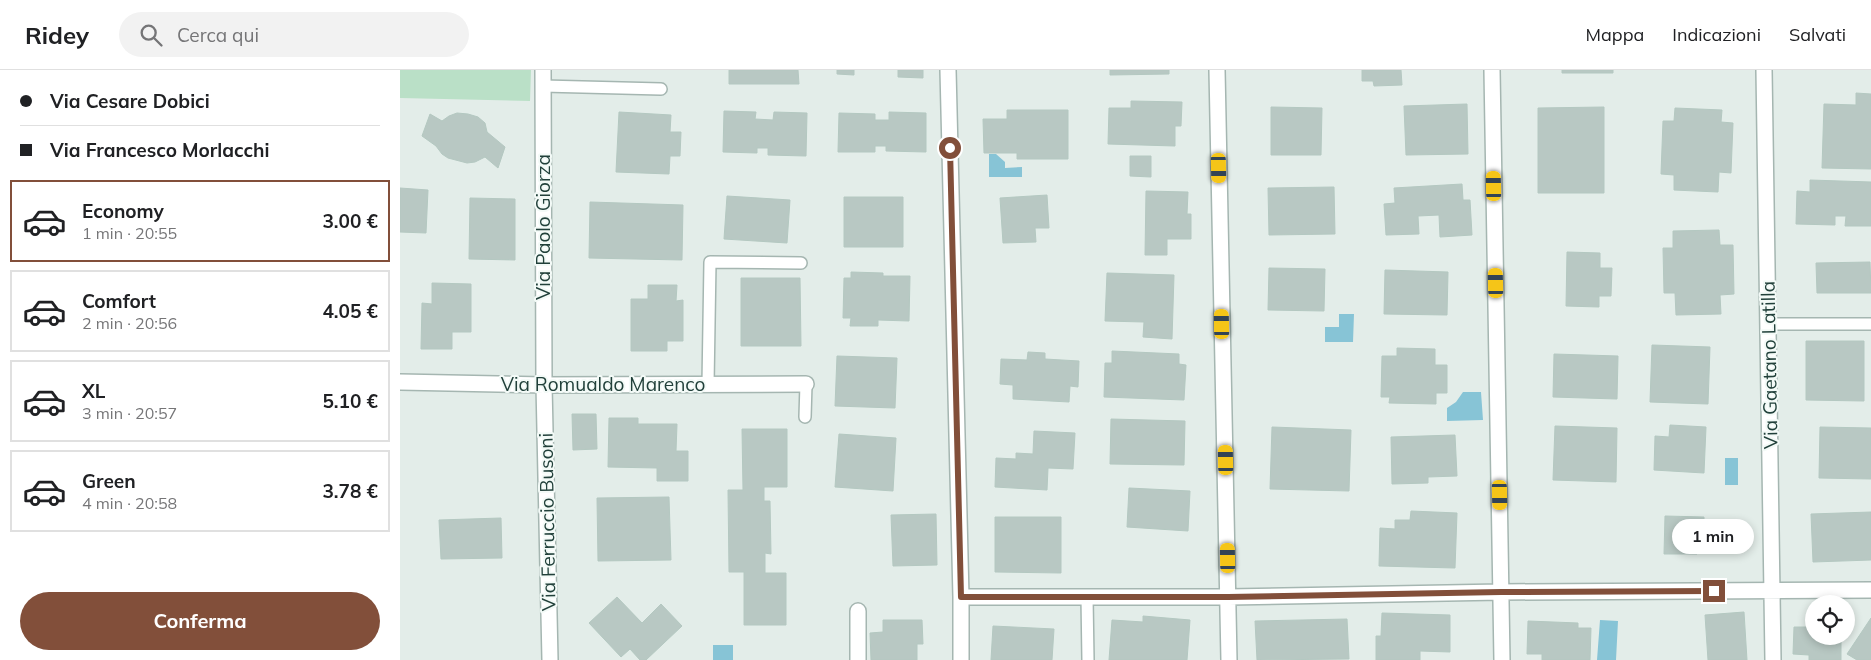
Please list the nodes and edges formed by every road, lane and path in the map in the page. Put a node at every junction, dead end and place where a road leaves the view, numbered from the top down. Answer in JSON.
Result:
{"nodes":[{"id":1,"x":543,"y":70,"type":"edge"},
{"id":2,"x":948,"y":70,"type":"edge"},
{"id":3,"x":1217,"y":70,"type":"edge"},
{"id":4,"x":1492,"y":70,"type":"edge"},
{"id":5,"x":1764,"y":70,"type":"edge"},
{"id":6,"x":543,"y":86,"type":"junction"},
{"id":7,"x":661,"y":89,"type":"dead end"},
{"id":8,"x":801,"y":263,"type":"dead end"},
{"id":9,"x":1768,"y":324,"type":"junction"},
{"id":10,"x":1871,"y":324,"type":"edge"},
{"id":11,"x":400,"y":382,"type":"edge"},
{"id":12,"x":708,"y":384,"type":"junction"},
{"id":13,"x":806,"y":384,"type":"joint"},
{"id":14,"x":544,"y":385,"type":"junction"},
{"id":15,"x":805,"y":417,"type":"dead end"},
{"id":16,"x":1871,"y":590,"type":"edge"},
{"id":17,"x":1772,"y":591,"type":"junction"},
{"id":18,"x":1501,"y":592,"type":"junction"},
{"id":19,"x":961,"y":597,"type":"junction"},
{"id":20,"x":1087,"y":597,"type":"junction"},
{"id":21,"x":1228,"y":597,"type":"junction"},
{"id":22,"x":858,"y":612,"type":"dead end"},
{"id":23,"x":550,"y":660,"type":"edge"},
{"id":24,"x":858,"y":660,"type":"edge"},
{"id":25,"x":961,"y":660,"type":"edge"},
{"id":26,"x":1088,"y":660,"type":"edge"},
{"id":27,"x":1229,"y":660,"type":"edge"},
{"id":28,"x":1502,"y":660,"type":"edge"},
{"id":29,"x":1773,"y":660,"type":"edge"}],
"edges":[{"from":1,"to":6,"type":"street","name":"Via Paolo Giorza"},
{"from":2,"to":19,"type":"street"},
{"from":3,"to":21,"type":"street"},
{"from":4,"to":18,"type":"street"},
{"from":5,"to":9,"type":"street","name":"Via Gaetano Latilla"},
{"from":6,"to":7,"type":"lane"},
{"from":6,"to":14,"type":"street","name":"Via Paolo Giorza"},
{"from":8,"to":12,"type":"lane"},
{"from":9,"to":10,"type":"lane"},
{"from":9,"to":17,"type":"street","name":"Via Gaetano Latilla"},
{"from":11,"to":14,"type":"street","name":"Via Romualdo Marenco"},
{"from":12,"to":13,"type":"street","name":"Via Romualdo Marenco"},
{"from":12,"to":14,"type":"street","name":"Via Romualdo Marenco"},
{"from":13,"to":15,"type":"lane"},
{"from":14,"to":23,"type":"street","name":"Via Ferruccio Busoni"},
{"from":16,"to":17,"type":"street"},
{"from":17,"to":18,"type":"street"},
{"from":17,"to":29,"type":"street","name":"Via Gaetano Latilla"},
{"from":18,"to":21,"type":"street"},
{"from":18,"to":28,"type":"street"},
{"from":19,"to":20,"type":"street"},
{"from":19,"to":25,"type":"street"},
{"from":20,"to":21,"type":"street"},
{"from":20,"to":26,"type":"lane"},
{"from":21,"to":27,"type":"street"},
{"from":22,"to":24,"type":"street"}]}
